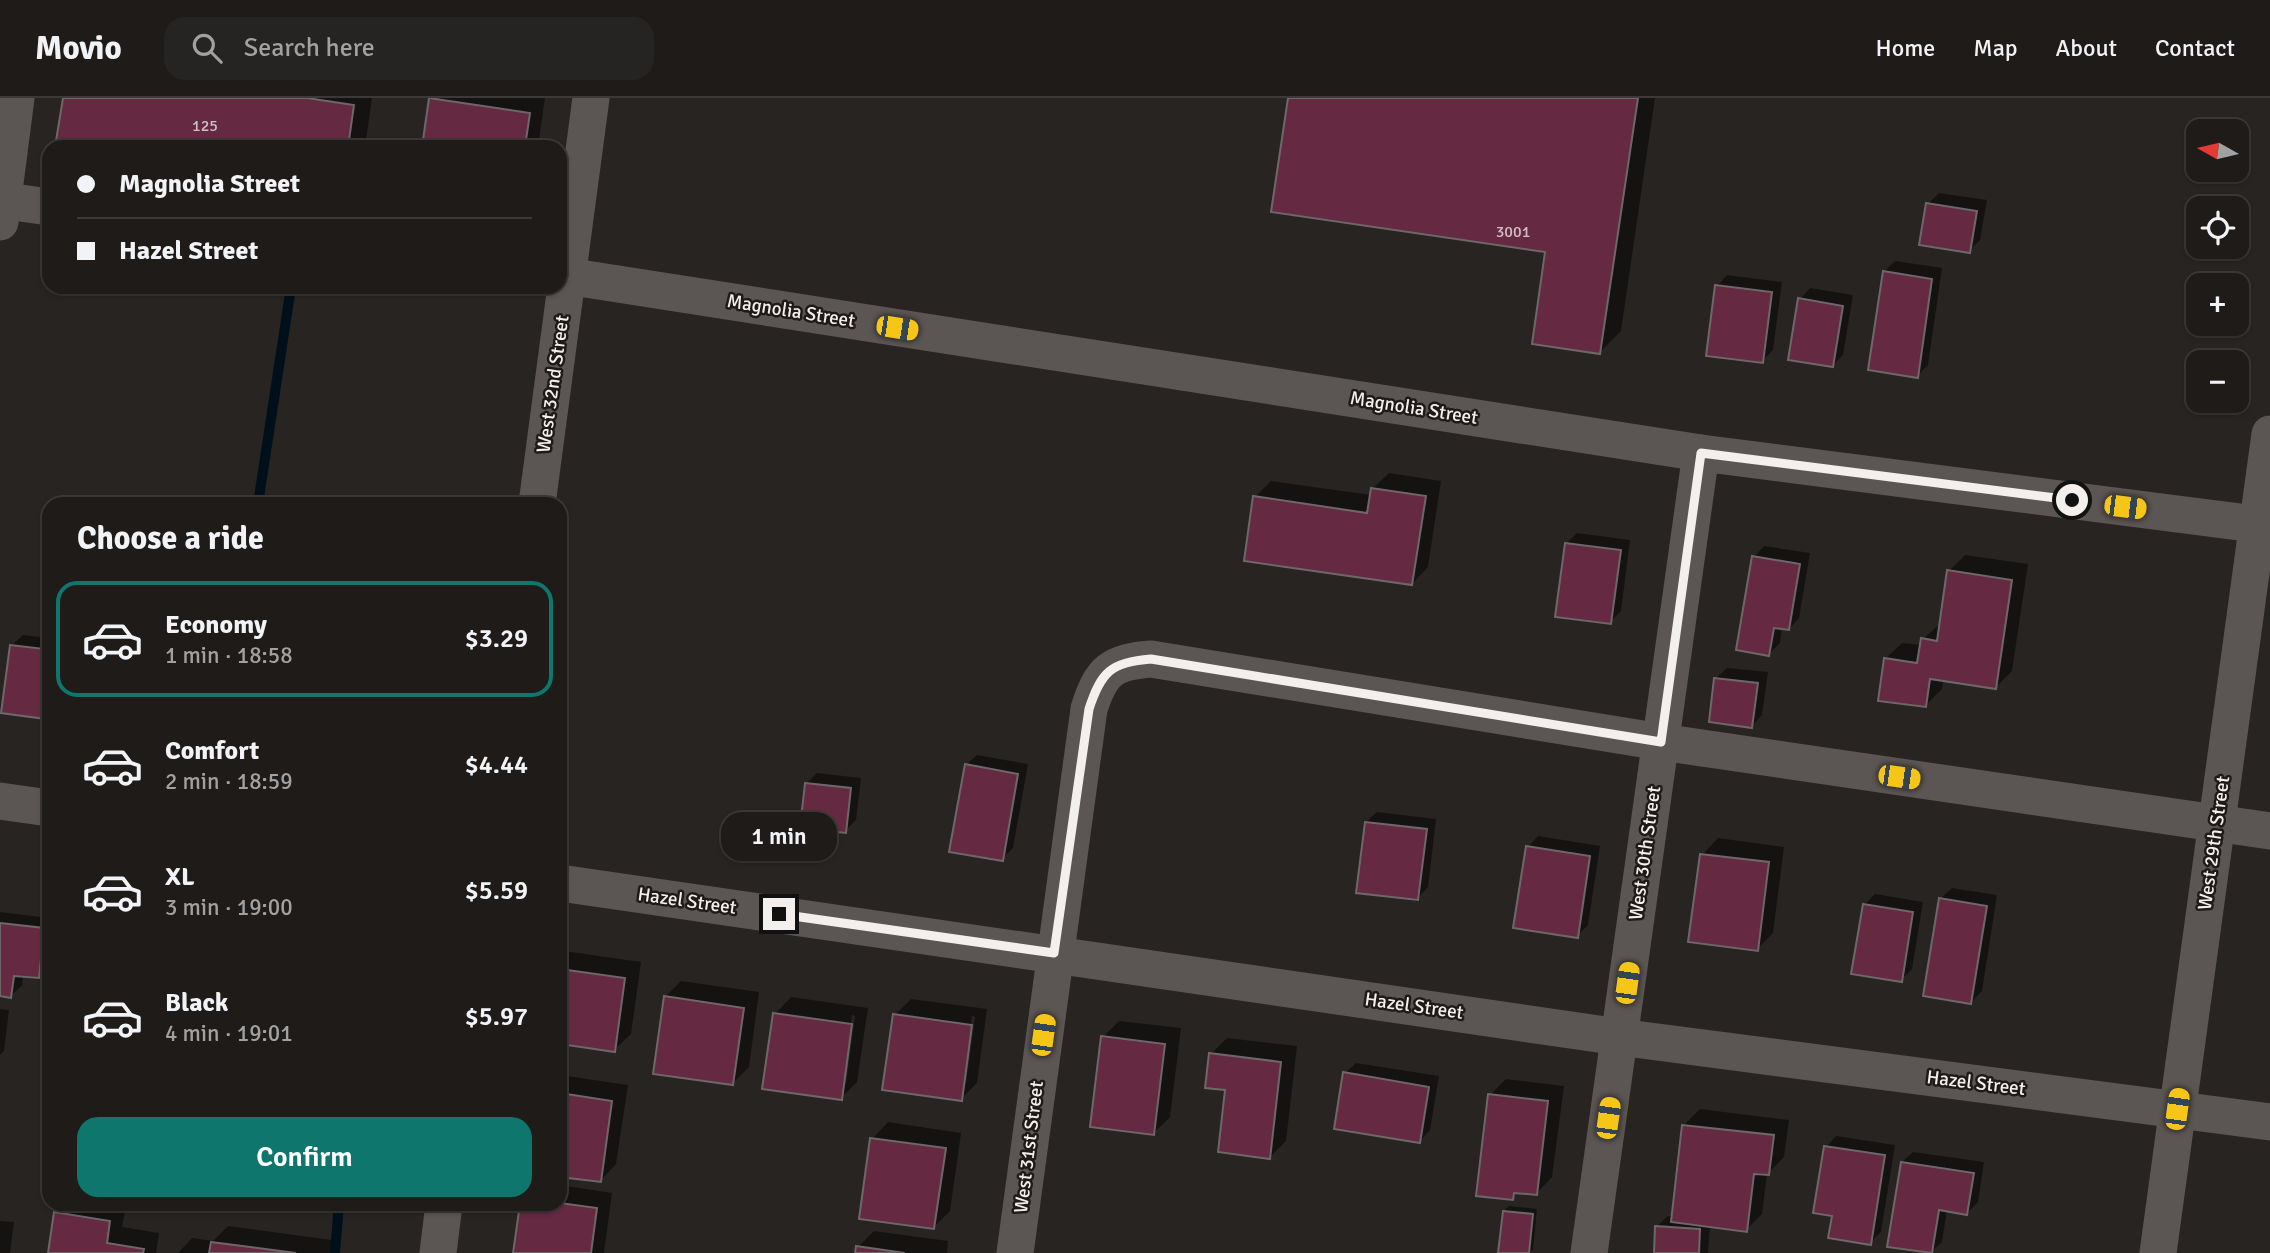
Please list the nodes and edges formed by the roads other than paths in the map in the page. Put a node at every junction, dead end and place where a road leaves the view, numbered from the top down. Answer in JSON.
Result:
{"nodes":[{"id":1,"x":16,"y":98,"type":"edge"},
{"id":2,"x":591,"y":98,"type":"edge"},
{"id":3,"x":42,"y":207,"type":"edge"},
{"id":4,"x":1,"y":208,"type":"edge"},
{"id":5,"x":567,"y":256,"type":"edge"},
{"id":6,"x":567,"y":276,"type":"edge"},
{"id":7,"x":562,"y":294,"type":"edge"},
{"id":8,"x":2270,"y":434,"type":"edge"},
{"id":9,"x":1701,"y":453,"type":"junction"},
{"id":10,"x":538,"y":497,"type":"edge"},
{"id":11,"x":2264,"y":525,"type":"edge"},
{"id":12,"x":1661,"y":742,"type":"junction"},
{"id":13,"x":0,"y":801,"type":"edge"},
{"id":14,"x":42,"y":807,"type":"edge"},
{"id":15,"x":2217,"y":824,"type":"junction"},
{"id":16,"x":2270,"y":831,"type":"edge"},
{"id":17,"x":567,"y":884,"type":"edge"},
{"id":18,"x":1054,"y":953,"type":"junction"},
{"id":19,"x":1619,"y":1037,"type":"junction"},
{"id":20,"x":2177,"y":1109,"type":"junction"},
{"id":21,"x":2270,"y":1122,"type":"edge"},
{"id":22,"x":443,"y":1211,"type":"edge"},
{"id":23,"x":438,"y":1253,"type":"edge"},
{"id":24,"x":1015,"y":1253,"type":"edge"},
{"id":25,"x":1589,"y":1253,"type":"edge"},
{"id":26,"x":2158,"y":1253,"type":"edge"}],
"edges":[{"from":1,"to":4,"type":"street"},
{"from":2,"to":5,"type":"street","name":"West 32nd Street"},
{"from":3,"to":4,"type":"street"},
{"from":6,"to":9,"type":"street","name":"Magnolia Street"},
{"from":7,"to":10,"type":"street","name":"West 32nd Street"},
{"from":8,"to":11,"type":"street","name":"West 29th Street"},
{"from":9,"to":11,"type":"street","name":"Magnolia Street"},
{"from":9,"to":12,"type":"street","name":"West 30th Street"},
{"from":11,"to":15,"type":"street","name":"West 29th Street"},
{"from":12,"to":15,"type":"street"},
{"from":12,"to":18,"type":"street","name":"West 31st Street"},
{"from":12,"to":19,"type":"street","name":"West 30th Street"},
{"from":13,"to":14,"type":"street"},
{"from":15,"to":16,"type":"street"},
{"from":15,"to":20,"type":"street","name":"West 29th Street"},
{"from":17,"to":18,"type":"street","name":"Hazel Street"},
{"from":18,"to":19,"type":"street","name":"Hazel Street"},
{"from":18,"to":24,"type":"street","name":"West 31st Street"},
{"from":19,"to":20,"type":"street","name":"Hazel Street"},
{"from":19,"to":25,"type":"street","name":"West 30th Street"},
{"from":20,"to":21,"type":"street","name":"Hazel Street"},
{"from":20,"to":26,"type":"street","name":"West 29th Street"},
{"from":22,"to":23,"type":"street"}]}
